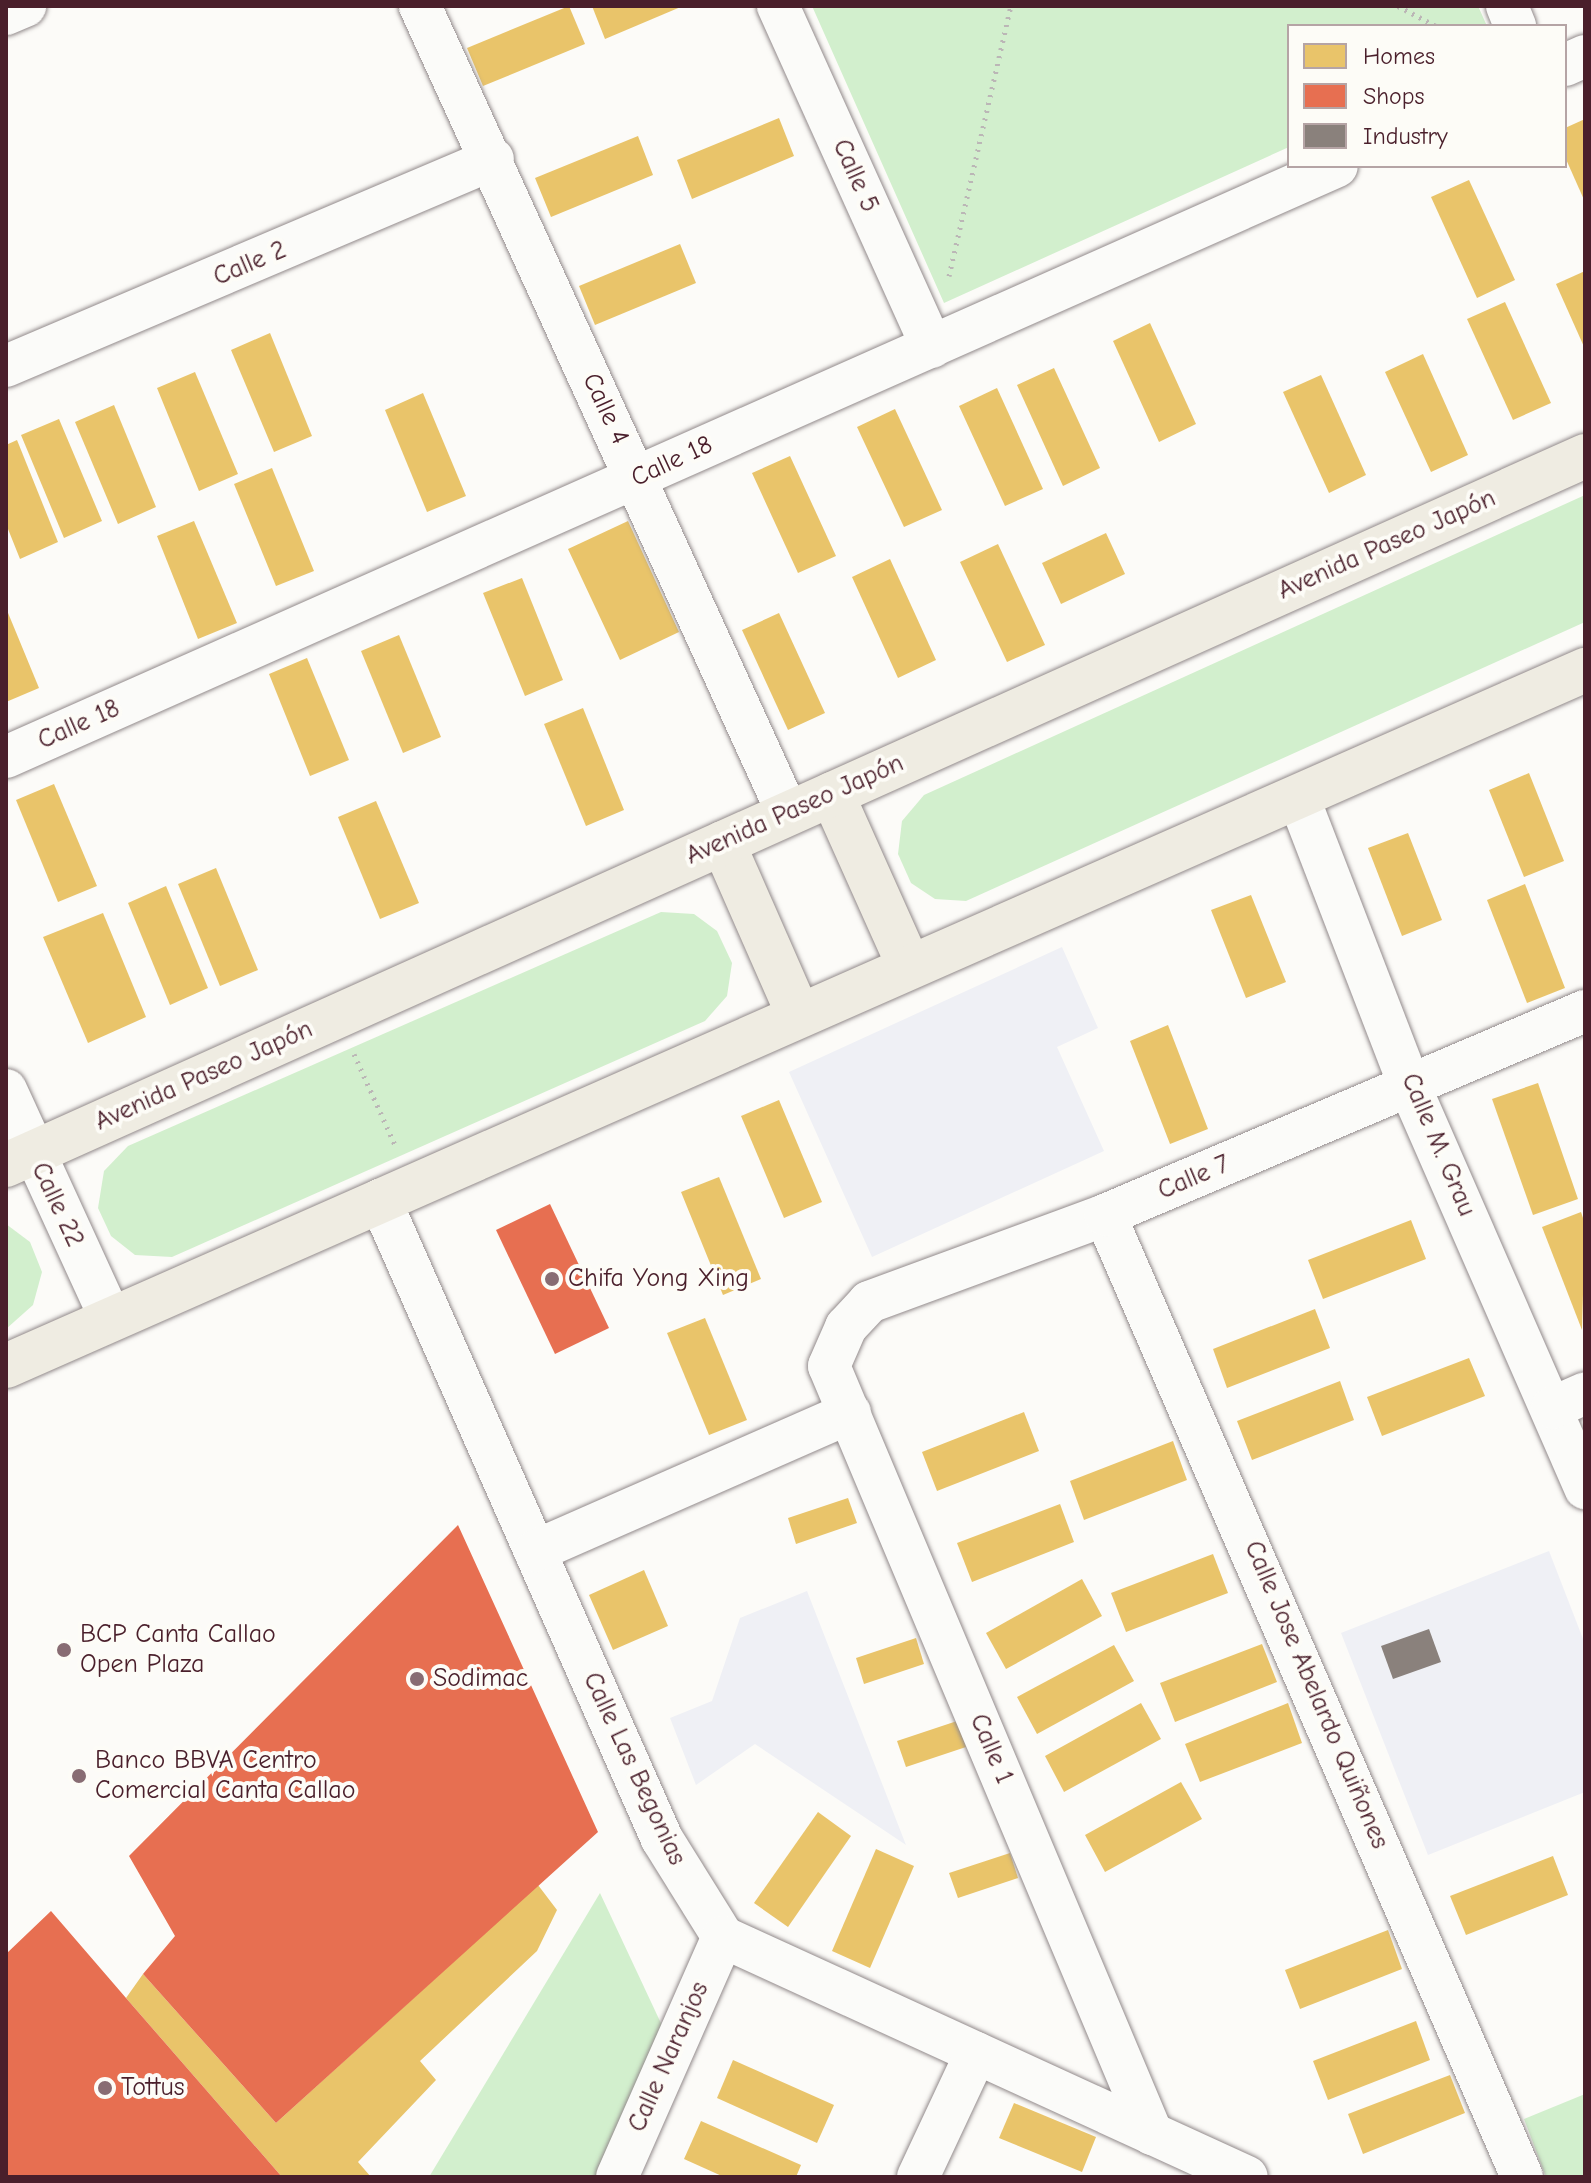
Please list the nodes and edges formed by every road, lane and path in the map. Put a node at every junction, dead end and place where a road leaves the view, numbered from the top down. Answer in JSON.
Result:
{"nodes":[{"id":1,"x":420,"y":6,"type":"edge"},
{"id":2,"x":778,"y":6,"type":"edge"},
{"id":3,"x":1011,"y":6,"type":"edge"},
{"id":4,"x":1398,"y":6,"type":"edge"},
{"id":5,"x":1432,"y":24,"type":"edge"},
{"id":6,"x":493,"y":159,"type":"junction"},
{"id":7,"x":1333,"y":168,"type":"edge"},
{"id":8,"x":932,"y":347,"type":"junction"},
{"id":9,"x":6,"y":366,"type":"edge"},
{"id":10,"x":1585,"y":456,"type":"edge"},
{"id":11,"x":637,"y":478,"type":"junction"},
{"id":12,"x":1585,"y":670,"type":"edge"},
{"id":13,"x":6,"y":757,"type":"edge"},
{"id":14,"x":832,"y":794,"type":"junction"},
{"id":15,"x":1299,"y":799,"type":"junction"},
{"id":16,"x":788,"y":814,"type":"junction"},
{"id":17,"x":723,"y":843,"type":"junction"},
{"id":18,"x":909,"y":966,"type":"junction"},
{"id":19,"x":1585,"y":1011,"type":"edge"},
{"id":20,"x":798,"y":1014,"type":"junction"},
{"id":21,"x":337,"y":1016,"type":"junction"},
{"id":22,"x":1410,"y":1087,"type":"junction"},
{"id":23,"x":6,"y":1090,"type":"edge"},
{"id":24,"x":19,"y":1159,"type":"edge"},
{"id":25,"x":397,"y":1192,"type":"junction"},
{"id":26,"x":1105,"y":1215,"type":"junction"},
{"id":27,"x":111,"y":1319,"type":"junction"},
{"id":28,"x":6,"y":1366,"type":"edge"},
{"id":29,"x":829,"y":1366,"type":"joint"},
{"id":30,"x":1568,"y":1400,"type":"edge"},
{"id":31,"x":850,"y":1413,"type":"junction"},
{"id":32,"x":1585,"y":1488,"type":"edge"},
{"id":33,"x":535,"y":1551,"type":"junction"},
{"id":34,"x":723,"y":1937,"type":"junction"},
{"id":35,"x":976,"y":2053,"type":"junction"},
{"id":36,"x":1152,"y":2134,"type":"junction"},
{"id":37,"x":1230,"y":2173,"type":"edge"},
{"id":38,"x":617,"y":2177,"type":"edge"},
{"id":39,"x":918,"y":2177,"type":"edge"},
{"id":40,"x":1522,"y":2177,"type":"edge"}],
"edges":[{"from":1,"to":6,"type":"street","name":"Calle 4"},
{"from":2,"to":8,"type":"street","name":"Calle 5"},
{"from":3,"to":8,"type":"path"},
{"from":4,"to":5,"type":"path"},
{"from":6,"to":9,"type":"street","name":"Calle 2"},
{"from":6,"to":11,"type":"street","name":"Calle 4"},
{"from":7,"to":8,"type":"street","name":"Calle 18"},
{"from":8,"to":11,"type":"street","name":"Calle 18"},
{"from":10,"to":14,"type":"main road","name":"Avenida Paseo Japón"},
{"from":11,"to":13,"type":"street","name":"Calle 18"},
{"from":11,"to":16,"type":"street","name":"Calle 4"},
{"from":12,"to":15,"type":"main road"},
{"from":14,"to":16,"type":"main road","name":"Avenida Paseo Japón"},
{"from":14,"to":18,"type":"main road"},
{"from":15,"to":18,"type":"main road"},
{"from":15,"to":22,"type":"street","name":"Calle M. Grau"},
{"from":16,"to":17,"type":"main road","name":"Avenida Paseo Japón"},
{"from":17,"to":20,"type":"main road"},
{"from":17,"to":21,"type":"main road","name":"Avenida Paseo Japón"},
{"from":18,"to":20,"type":"main road"},
{"from":19,"to":22,"type":"street","name":"Calle 7"},
{"from":20,"to":25,"type":"main road"},
{"from":21,"to":24,"type":"main road","name":"Avenida Paseo Japón"},
{"from":21,"to":25,"type":"path"},
{"from":22,"to":26,"type":"street","name":"Calle 7"},
{"from":22,"to":30,"type":"street","name":"Calle M. Grau"},
{"from":23,"to":24,"type":"street","name":"Calle 22"},
{"from":24,"to":27,"type":"street","name":"Calle 22"},
{"from":25,"to":27,"type":"main road"},
{"from":25,"to":33,"type":"street","name":"Calle Las Begonias"},
{"from":26,"to":29,"type":"street","name":"Calle 7"},
{"from":26,"to":40,"type":"street","name":"Calle Jose Abelardo Quiñones"},
{"from":27,"to":28,"type":"main road"},
{"from":29,"to":31,"type":"street","name":"Calle 1"},
{"from":30,"to":32,"type":"street","name":"Calle M. Grau"},
{"from":31,"to":33,"type":"street"},
{"from":31,"to":36,"type":"street","name":"Calle 1"},
{"from":33,"to":34,"type":"street","name":"Calle Las Begonias"},
{"from":34,"to":35,"type":"street"},
{"from":34,"to":38,"type":"street","name":"Calle Naranjos"},
{"from":35,"to":36,"type":"street"},
{"from":35,"to":39,"type":"street"},
{"from":36,"to":37,"type":"street"}]}
